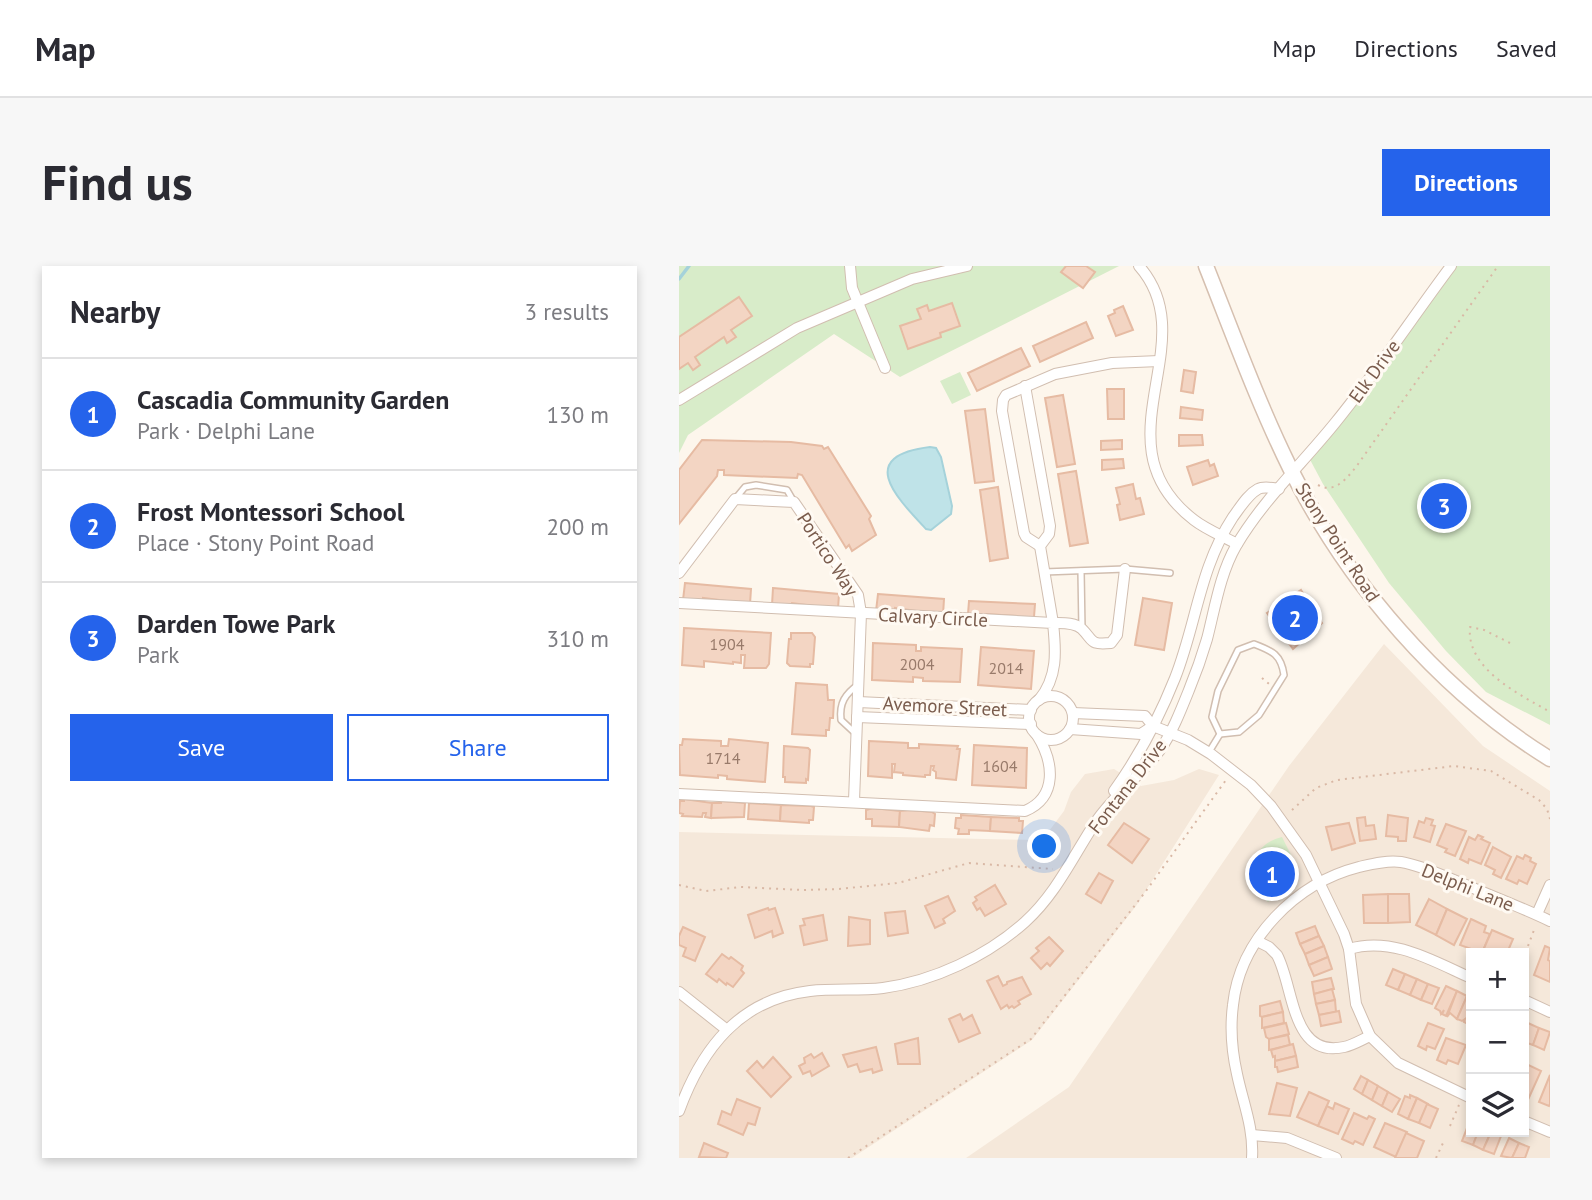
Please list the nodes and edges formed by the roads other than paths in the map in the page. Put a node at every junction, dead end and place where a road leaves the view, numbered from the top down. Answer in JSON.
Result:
{"nodes":[{"id":1,"x":850,"y":266,"type":"edge"},
{"id":2,"x":967,"y":266,"type":"edge"},
{"id":3,"x":1139,"y":266,"type":"edge"},
{"id":4,"x":1206,"y":266,"type":"edge"},
{"id":5,"x":1451,"y":266,"type":"edge"},
{"id":6,"x":857,"y":302,"type":"junction"},
{"id":7,"x":1159,"y":361,"type":"junction"},
{"id":8,"x":885,"y":368,"type":"dead end"},
{"id":9,"x":1025,"y":386,"type":"junction"},
{"id":10,"x":679,"y":400,"type":"edge"},
{"id":11,"x":1292,"y":471,"type":"junction"},
{"id":12,"x":1279,"y":489,"type":"junction"},
{"id":13,"x":735,"y":499,"type":"junction"},
{"id":14,"x":795,"y":502,"type":"junction"},
{"id":15,"x":1221,"y":536,"type":"junction"},
{"id":16,"x":1237,"y":544,"type":"junction"},
{"id":17,"x":1040,"y":546,"type":"junction"},
{"id":18,"x":1125,"y":569,"type":"junction"},
{"id":19,"x":1081,"y":571,"type":"junction"},
{"id":20,"x":1044,"y":572,"type":"junction"},
{"id":21,"x":679,"y":573,"type":"edge"},
{"id":22,"x":1170,"y":573,"type":"dead end"},
{"id":23,"x":679,"y":603,"type":"edge"},
{"id":24,"x":861,"y":613,"type":"junction"},
{"id":25,"x":1053,"y":623,"type":"junction"},
{"id":26,"x":1083,"y":630,"type":"junction"},
{"id":27,"x":1054,"y":672,"type":"junction"},
{"id":28,"x":859,"y":684,"type":"junction"},
{"id":29,"x":1039,"y":700,"type":"junction"},
{"id":30,"x":858,"y":702,"type":"junction"},
{"id":31,"x":1070,"y":708,"type":"junction"},
{"id":32,"x":1031,"y":710,"type":"junction"},
{"id":33,"x":857,"y":717,"type":"junction"},
{"id":34,"x":1031,"y":724,"type":"junction"},
{"id":35,"x":1153,"y":726,"type":"junction"},
{"id":36,"x":1068,"y":732,"type":"junction"},
{"id":37,"x":1170,"y":732,"type":"junction"},
{"id":38,"x":857,"y":734,"type":"junction"},
{"id":39,"x":1220,"y":734,"type":"junction"},
{"id":40,"x":1037,"y":735,"type":"junction"},
{"id":41,"x":1209,"y":752,"type":"junction"},
{"id":42,"x":1550,"y":759,"type":"edge"},
{"id":43,"x":1049,"y":766,"type":"junction"},
{"id":44,"x":679,"y":793,"type":"edge"},
{"id":45,"x":854,"y":801,"type":"junction"},
{"id":46,"x":1096,"y":821,"type":"junction"},
{"id":47,"x":1319,"y":883,"type":"junction"},
{"id":48,"x":1550,"y":885,"type":"edge"},
{"id":49,"x":1537,"y":914,"type":"junction"},
{"id":50,"x":1550,"y":921,"type":"edge"},
{"id":51,"x":1257,"y":941,"type":"junction"},
{"id":52,"x":1349,"y":949,"type":"junction"},
{"id":53,"x":1466,"y":976,"type":"edge"},
{"id":54,"x":679,"y":992,"type":"edge"},
{"id":55,"x":1529,"y":1002,"type":"edge"},
{"id":56,"x":1550,"y":1012,"type":"edge"},
{"id":57,"x":727,"y":1030,"type":"junction"},
{"id":58,"x":1370,"y":1036,"type":"junction"},
{"id":59,"x":1466,"y":1096,"type":"edge"},
{"id":60,"x":679,"y":1111,"type":"edge"},
{"id":61,"x":1529,"y":1123,"type":"edge"},
{"id":62,"x":1550,"y":1132,"type":"edge"},
{"id":63,"x":1252,"y":1135,"type":"junction"},
{"id":64,"x":1252,"y":1158,"type":"edge"},
{"id":65,"x":1336,"y":1158,"type":"edge"}],
"edges":[{"from":1,"to":6,"type":"street"},
{"from":2,"to":6,"type":"street"},
{"from":3,"to":7,"type":"street"},
{"from":4,"to":11,"type":"main road","name":"Stony Point Road"},
{"from":5,"to":11,"type":"street","name":"Elk Drive"},
{"from":6,"to":8,"type":"street"},
{"from":6,"to":10,"type":"street"},
{"from":7,"to":9,"type":"street"},
{"from":7,"to":15,"type":"street"},
{"from":9,"to":17,"type":"street"},
{"from":9,"to":17,"type":"street"},
{"from":11,"to":12,"type":"street","name":"Elk Drive"},
{"from":11,"to":42,"type":"main road","name":"Stony Point Road"},
{"from":12,"to":15,"type":"street"},
{"from":12,"to":16,"type":"street","name":"Fontana Drive"},
{"from":13,"to":14,"type":"street","name":"Portico Way"},
{"from":13,"to":14,"type":"lane"},
{"from":13,"to":21,"type":"street"},
{"from":14,"to":24,"type":"street","name":"Portico Way"},
{"from":15,"to":16,"type":"street"},
{"from":15,"to":35,"type":"street"},
{"from":16,"to":37,"type":"street","name":"Fontana Drive"},
{"from":17,"to":20,"type":"street"},
{"from":18,"to":19,"type":"lane"},
{"from":18,"to":22,"type":"lane"},
{"from":18,"to":26,"type":"street","name":"Calvary Circle"},
{"from":19,"to":20,"type":"lane"},
{"from":19,"to":26,"type":"lane"},
{"from":20,"to":25,"type":"street"},
{"from":23,"to":24,"type":"street","name":"Calvary Circle"},
{"from":24,"to":25,"type":"street","name":"Calvary Circle"},
{"from":24,"to":28,"type":"street","name":"Portico Way"},
{"from":25,"to":26,"type":"street","name":"Calvary Circle"},
{"from":25,"to":27,"type":"street"},
{"from":27,"to":29,"type":"street"},
{"from":27,"to":31,"type":"street"},
{"from":28,"to":30,"type":"street","name":"Portico Way"},
{"from":28,"to":38,"type":"lane"},
{"from":29,"to":31,"type":"street"},
{"from":29,"to":32,"type":"street"},
{"from":30,"to":32,"type":"street","name":"Avemore Street"},
{"from":30,"to":33,"type":"street","name":"Portico Way"},
{"from":31,"to":35,"type":"street"},
{"from":31,"to":36,"type":"street"},
{"from":32,"to":34,"type":"street"},
{"from":33,"to":34,"type":"street","name":"Avemore Street"},
{"from":33,"to":38,"type":"street","name":"Portico Way"},
{"from":34,"to":40,"type":"street"},
{"from":35,"to":36,"type":"street"},
{"from":35,"to":37,"type":"street"},
{"from":35,"to":46,"type":"street"},
{"from":36,"to":40,"type":"street"},
{"from":36,"to":43,"type":"street"},
{"from":37,"to":41,"type":"street"},
{"from":37,"to":46,"type":"street","name":"Fontana Drive"},
{"from":38,"to":45,"type":"street","name":"Portico Way"},
{"from":39,"to":39,"type":"lane"},
{"from":39,"to":41,"type":"lane"},
{"from":40,"to":43,"type":"street"},
{"from":41,"to":47,"type":"street"},
{"from":43,"to":45,"type":"street"},
{"from":44,"to":45,"type":"street"},
{"from":46,"to":57,"type":"street","name":"Fontana Drive"},
{"from":47,"to":49,"type":"street","name":"Delphi Lane"},
{"from":47,"to":51,"type":"street","name":"Delphi Lane"},
{"from":47,"to":52,"type":"street"},
{"from":48,"to":49,"type":"street"},
{"from":49,"to":50,"type":"street","name":"Delphi Lane"},
{"from":51,"to":58,"type":"street"},
{"from":51,"to":63,"type":"street","name":"Delphi Lane"},
{"from":52,"to":53,"type":"street"},
{"from":52,"to":58,"type":"street"},
{"from":54,"to":57,"type":"street"},
{"from":55,"to":56,"type":"street"},
{"from":57,"to":60,"type":"street","name":"Fontana Drive"},
{"from":58,"to":59,"type":"street"},
{"from":61,"to":62,"type":"street"},
{"from":63,"to":64,"type":"street","name":"Delphi Lane"},
{"from":63,"to":65,"type":"street"}]}
